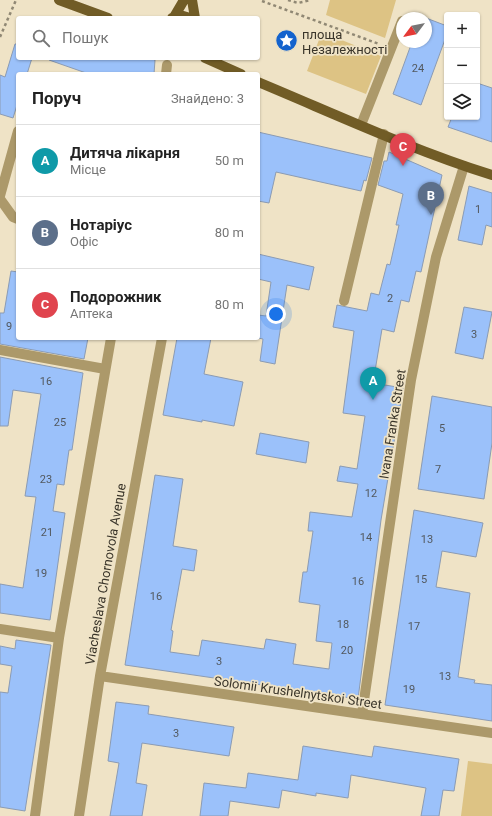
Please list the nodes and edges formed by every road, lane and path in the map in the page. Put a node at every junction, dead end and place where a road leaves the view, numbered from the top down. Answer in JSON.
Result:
{"nodes":[{"id":1,"x":16,"y":0,"type":"edge"},
{"id":2,"x":60,"y":0,"type":"edge"},
{"id":3,"x":184,"y":0,"type":"edge"},
{"id":4,"x":192,"y":0,"type":"edge"},
{"id":5,"x":262,"y":0,"type":"edge"},
{"id":6,"x":288,"y":0,"type":"edge"},
{"id":7,"x":310,"y":0,"type":"edge"},
{"id":8,"x":103,"y":16,"type":"edge"},
{"id":9,"x":172,"y":16,"type":"edge"},
{"id":10,"x":194,"y":16,"type":"edge"},
{"id":11,"x":396,"y":36,"type":"edge"},
{"id":12,"x":0,"y":37,"type":"edge"},
{"id":13,"x":391,"y":48,"type":"junction"},
{"id":14,"x":210,"y":60,"type":"edge"},
{"id":15,"x":224,"y":60,"type":"edge"},
{"id":16,"x":230,"y":68,"type":"junction"},
{"id":17,"x":237,"y":72,"type":"edge"},
{"id":18,"x":260,"y":83,"type":"edge"},
{"id":19,"x":361,"y":125,"type":"junction"},
{"id":20,"x":384,"y":134,"type":"junction"},
{"id":21,"x":16,"y":138,"type":"edge"},
{"id":22,"x":464,"y":166,"type":"junction"},
{"id":23,"x":492,"y":175,"type":"edge"},
{"id":24,"x":0,"y":196,"type":"edge"},
{"id":25,"x":0,"y":199,"type":"edge"},
{"id":26,"x":16,"y":218,"type":"edge"},
{"id":27,"x":344,"y":301,"type":"dead end"},
{"id":28,"x":111,"y":340,"type":"edge"},
{"id":29,"x":162,"y":340,"type":"edge"},
{"id":30,"x":0,"y":350,"type":"edge"},
{"id":31,"x":105,"y":369,"type":"junction"},
{"id":32,"x":0,"y":629,"type":"edge"},
{"id":33,"x":59,"y":638,"type":"junction"},
{"id":34,"x":100,"y":676,"type":"junction"},
{"id":35,"x":362,"y":714,"type":"junction"},
{"id":36,"x":492,"y":733,"type":"edge"},
{"id":37,"x":35,"y":816,"type":"edge"},
{"id":38,"x":79,"y":816,"type":"edge"}],
"edges":[{"from":1,"to":12,"type":"path"},
{"from":2,"to":8,"type":"main road"},
{"from":3,"to":9,"type":"main road"},
{"from":4,"to":10,"type":"main road"},
{"from":5,"to":13,"type":"path"},
{"from":6,"to":7,"type":"path"},
{"from":11,"to":13,"type":"street"},
{"from":13,"to":19,"type":"street"},
{"from":14,"to":16,"type":"main road"},
{"from":15,"to":16,"type":"main road"},
{"from":16,"to":17,"type":"main road"},
{"from":18,"to":19,"type":"main road"},
{"from":19,"to":20,"type":"main road"},
{"from":20,"to":22,"type":"main road"},
{"from":20,"to":27,"type":"street"},
{"from":21,"to":24,"type":"street"},
{"from":22,"to":23,"type":"main road"},
{"from":22,"to":35,"type":"street","name":"Ivana Franka Street"},
{"from":25,"to":26,"type":"street"},
{"from":28,"to":31,"type":"street"},
{"from":29,"to":34,"type":"street","name":"Viacheslava Chornovola Avenue"},
{"from":30,"to":31,"type":"street"},
{"from":31,"to":33,"type":"street"},
{"from":32,"to":33,"type":"street"},
{"from":33,"to":37,"type":"street"},
{"from":34,"to":35,"type":"street","name":"Solomii Krushelnytskoi Street"},
{"from":34,"to":38,"type":"street","name":"Viacheslava Chornovola Avenue"},
{"from":35,"to":36,"type":"street","name":"Solomii Krushelnytskoi Street"}]}
